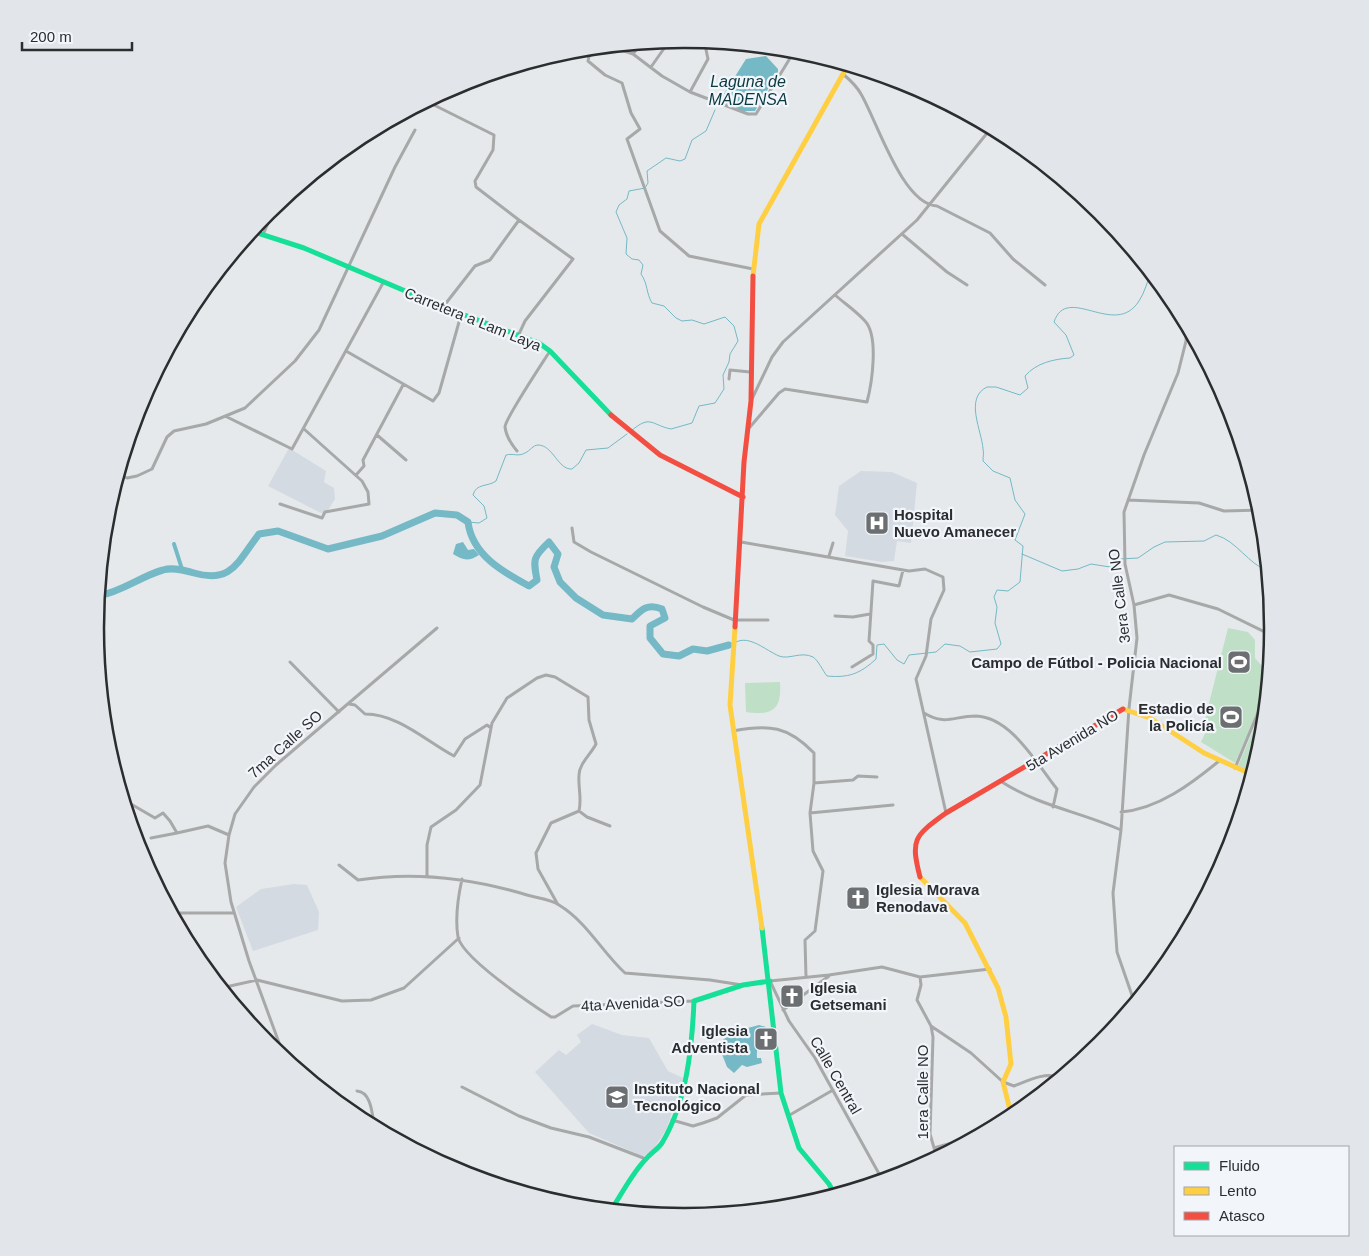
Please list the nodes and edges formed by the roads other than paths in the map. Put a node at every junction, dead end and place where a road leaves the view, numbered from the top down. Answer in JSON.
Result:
{"nodes":[{"id":1,"x":664,"y":49,"type":"edge"},
{"id":2,"x":706,"y":49,"type":"edge"},
{"id":3,"x":635,"y":50,"type":"edge"},
{"id":4,"x":623,"y":51,"type":"edge"},
{"id":5,"x":632,"y":54,"type":"junction"},
{"id":6,"x":589,"y":56,"type":"edge"},
{"id":7,"x":790,"y":58,"type":"edge"},
{"id":8,"x":651,"y":67,"type":"junction"},
{"id":9,"x":845,"y":70,"type":"edge"},
{"id":10,"x":843,"y":74,"type":"junction"},
{"id":11,"x":690,"y":92,"type":"junction"},
{"id":12,"x":433,"y":105,"type":"edge"},
{"id":13,"x":415,"y":130,"type":"dead end"},
{"id":14,"x":988,"y":133,"type":"edge"},
{"id":15,"x":929,"y":206,"type":"junction"},
{"id":16,"x":519,"y":220,"type":"junction"},
{"id":17,"x":267,"y":225,"type":"edge"},
{"id":18,"x":259,"y":234,"type":"edge"},
{"id":19,"x":902,"y":234,"type":"junction"},
{"id":20,"x":263,"y":235,"type":"junction"},
{"id":21,"x":348,"y":266,"type":"junction"},
{"id":22,"x":753,"y":269,"type":"junction"},
{"id":23,"x":383,"y":283,"type":"junction"},
{"id":24,"x":967,"y":285,"type":"dead end"},
{"id":25,"x":1045,"y":285,"type":"dead end"},
{"id":26,"x":835,"y":294,"type":"junction"},
{"id":27,"x":443,"y":308,"type":"junction"},
{"id":28,"x":461,"y":315,"type":"junction"},
{"id":29,"x":519,"y":334,"type":"junction"},
{"id":30,"x":1186,"y":337,"type":"edge"},
{"id":31,"x":346,"y":351,"type":"junction"},
{"id":32,"x":550,"y":351,"type":"junction"},
{"id":33,"x":750,"y":372,"type":"junction"},
{"id":34,"x":729,"y":379,"type":"dead end"},
{"id":35,"x":403,"y":385,"type":"junction"},
{"id":36,"x":751,"y":401,"type":"junction"},
{"id":37,"x":226,"y":416,"type":"junction"},
{"id":38,"x":750,"y":427,"type":"junction"},
{"id":39,"x":304,"y":429,"type":"junction"},
{"id":40,"x":377,"y":435,"type":"junction"},
{"id":41,"x":517,"y":451,"type":"dead end"},
{"id":42,"x":406,"y":460,"type":"dead end"},
{"id":43,"x":356,"y":476,"type":"junction"},
{"id":44,"x":124,"y":477,"type":"edge"},
{"id":45,"x":743,"y":497,"type":"junction"},
{"id":46,"x":1128,"y":500,"type":"junction"},
{"id":47,"x":280,"y":504,"type":"dead end"},
{"id":48,"x":1253,"y":510,"type":"edge"},
{"id":49,"x":572,"y":528,"type":"dead end"},
{"id":50,"x":741,"y":542,"type":"junction"},
{"id":51,"x":833,"y":543,"type":"dead end"},
{"id":52,"x":829,"y":556,"type":"junction"},
{"id":53,"x":903,"y":570,"type":"junction"},
{"id":54,"x":1134,"y":605,"type":"junction"},
{"id":55,"x":870,"y":614,"type":"junction"},
{"id":56,"x":835,"y":616,"type":"dead end"},
{"id":57,"x":735,"y":617,"type":"junction"},
{"id":58,"x":768,"y":620,"type":"dead end"},
{"id":59,"x":437,"y":628,"type":"dead end"},
{"id":60,"x":1265,"y":632,"type":"edge"},
{"id":61,"x":290,"y":662,"type":"dead end"},
{"id":62,"x":852,"y":667,"type":"dead end"},
{"id":63,"x":348,"y":704,"type":"junction"},
{"id":64,"x":1129,"y":708,"type":"junction"},
{"id":65,"x":339,"y":712,"type":"junction"},
{"id":66,"x":923,"y":712,"type":"junction"},
{"id":67,"x":1258,"y":714,"type":"edge"},
{"id":68,"x":491,"y":728,"type":"junction"},
{"id":69,"x":733,"y":731,"type":"junction"},
{"id":70,"x":1219,"y":761,"type":"junction"},
{"id":71,"x":1036,"y":762,"type":"junction"},
{"id":72,"x":1235,"y":768,"type":"junction"},
{"id":73,"x":1246,"y":772,"type":"edge"},
{"id":74,"x":877,"y":777,"type":"dead end"},
{"id":75,"x":1002,"y":782,"type":"junction"},
{"id":76,"x":814,"y":783,"type":"junction"},
{"id":77,"x":132,"y":804,"type":"edge"},
{"id":78,"x":893,"y":805,"type":"dead end"},
{"id":79,"x":1053,"y":807,"type":"junction"},
{"id":80,"x":579,"y":811,"type":"junction"},
{"id":81,"x":1121,"y":812,"type":"junction"},
{"id":82,"x":810,"y":813,"type":"junction"},
{"id":83,"x":946,"y":813,"type":"junction"},
{"id":84,"x":610,"y":826,"type":"dead end"},
{"id":85,"x":1121,"y":830,"type":"junction"},
{"id":86,"x":177,"y":834,"type":"junction"},
{"id":87,"x":229,"y":835,"type":"junction"},
{"id":88,"x":151,"y":838,"type":"dead end"},
{"id":89,"x":339,"y":865,"type":"dead end"},
{"id":90,"x":427,"y":876,"type":"junction"},
{"id":91,"x":462,"y":879,"type":"junction"},
{"id":92,"x":558,"y":904,"type":"junction"},
{"id":93,"x":179,"y":913,"type":"dead end"},
{"id":94,"x":234,"y":913,"type":"junction"},
{"id":95,"x":458,"y":938,"type":"junction"},
{"id":96,"x":990,"y":969,"type":"junction"},
{"id":97,"x":830,"y":975,"type":"junction"},
{"id":98,"x":806,"y":977,"type":"junction"},
{"id":99,"x":920,"y":977,"type":"junction"},
{"id":100,"x":257,"y":980,"type":"junction"},
{"id":101,"x":770,"y":981,"type":"junction"},
{"id":102,"x":744,"y":985,"type":"junction"},
{"id":103,"x":228,"y":987,"type":"edge"},
{"id":104,"x":1132,"y":997,"type":"edge"},
{"id":105,"x":694,"y":1001,"type":"junction"},
{"id":106,"x":783,"y":1010,"type":"junction"},
{"id":107,"x":931,"y":1026,"type":"junction"},
{"id":108,"x":279,"y":1043,"type":"edge"},
{"id":109,"x":1052,"y":1077,"type":"edge"},
{"id":110,"x":1003,"y":1082,"type":"junction"},
{"id":111,"x":462,"y":1087,"type":"dead end"},
{"id":112,"x":833,"y":1090,"type":"junction"},
{"id":113,"x":357,"y":1091,"type":"dead end"},
{"id":114,"x":781,"y":1093,"type":"junction"},
{"id":115,"x":1010,"y":1109,"type":"edge"},
{"id":116,"x":371,"y":1116,"type":"edge"},
{"id":117,"x":787,"y":1117,"type":"junction"},
{"id":118,"x":672,"y":1120,"type":"junction"},
{"id":119,"x":959,"y":1139,"type":"edge"},
{"id":120,"x":934,"y":1148,"type":"junction"},
{"id":121,"x":935,"y":1152,"type":"edge"},
{"id":122,"x":646,"y":1159,"type":"junction"},
{"id":123,"x":880,"y":1175,"type":"edge"},
{"id":124,"x":832,"y":1190,"type":"edge"},
{"id":125,"x":616,"y":1205,"type":"edge"}],
"edges":[{"from":1,"to":8,"type":"street"},
{"from":2,"to":11,"type":"street"},
{"from":3,"to":5,"type":"street"},
{"from":4,"to":5,"type":"street"},
{"from":5,"to":8,"type":"street"},
{"from":6,"to":22,"type":"street"},
{"from":7,"to":11,"type":"street"},
{"from":8,"to":11,"type":"street"},
{"from":9,"to":10,"type":"street"},
{"from":10,"to":15,"type":"street"},
{"from":10,"to":22,"type":"street"},
{"from":12,"to":16,"type":"street"},
{"from":13,"to":21,"type":"street"},
{"from":14,"to":15,"type":"street"},
{"from":15,"to":19,"type":"street"},
{"from":15,"to":25,"type":"street"},
{"from":16,"to":27,"type":"street"},
{"from":16,"to":29,"type":"street"},
{"from":17,"to":20,"type":"street"},
{"from":18,"to":20,"type":"street","name":"Carretera a Lam Laya"},
{"from":19,"to":24,"type":"street"},
{"from":19,"to":26,"type":"street"},
{"from":20,"to":21,"type":"street","name":"Carretera a Lam Laya"},
{"from":21,"to":23,"type":"street","name":"Carretera a Lam Laya"},
{"from":21,"to":37,"type":"street"},
{"from":22,"to":33,"type":"street"},
{"from":23,"to":27,"type":"street","name":"Carretera a Lam Laya"},
{"from":23,"to":31,"type":"street"},
{"from":26,"to":36,"type":"street"},
{"from":26,"to":38,"type":"street"},
{"from":27,"to":28,"type":"street","name":"Carretera a Lam Laya"},
{"from":28,"to":29,"type":"street","name":"Carretera a Lam Laya"},
{"from":28,"to":35,"type":"street"},
{"from":29,"to":32,"type":"street","name":"Carretera a Lam Laya"},
{"from":30,"to":46,"type":"street","name":"3era Calle NO"},
{"from":31,"to":35,"type":"street"},
{"from":31,"to":39,"type":"street"},
{"from":32,"to":41,"type":"street"},
{"from":32,"to":45,"type":"street","name":"Carretera a Lam Laya"},
{"from":33,"to":34,"type":"street"},
{"from":33,"to":36,"type":"street"},
{"from":35,"to":40,"type":"street"},
{"from":36,"to":38,"type":"street"},
{"from":37,"to":39,"type":"street"},
{"from":37,"to":44,"type":"street"},
{"from":38,"to":45,"type":"street"},
{"from":39,"to":43,"type":"street"},
{"from":40,"to":42,"type":"street"},
{"from":40,"to":43,"type":"street"},
{"from":43,"to":47,"type":"street"},
{"from":45,"to":50,"type":"street"},
{"from":46,"to":48,"type":"street"},
{"from":46,"to":54,"type":"street","name":"3era Calle NO"},
{"from":49,"to":57,"type":"street"},
{"from":50,"to":52,"type":"street"},
{"from":50,"to":57,"type":"street"},
{"from":51,"to":52,"type":"street"},
{"from":52,"to":53,"type":"street"},
{"from":53,"to":55,"type":"street"},
{"from":53,"to":66,"type":"street"},
{"from":54,"to":60,"type":"street"},
{"from":54,"to":64,"type":"street","name":"3era Calle NO"},
{"from":55,"to":56,"type":"street"},
{"from":55,"to":62,"type":"street"},
{"from":57,"to":58,"type":"street"},
{"from":57,"to":69,"type":"street"},
{"from":59,"to":63,"type":"street","name":"7ma Calle SO"},
{"from":61,"to":65,"type":"street"},
{"from":63,"to":65,"type":"street","name":"7ma Calle SO"},
{"from":63,"to":68,"type":"street"},
{"from":64,"to":70,"type":"street","name":"5ta Avenida NO"},
{"from":64,"to":71,"type":"street","name":"5ta Avenida NO"},
{"from":64,"to":81,"type":"street","name":"3era Calle NO"},
{"from":65,"to":87,"type":"street","name":"7ma Calle SO"},
{"from":66,"to":71,"type":"street"},
{"from":66,"to":83,"type":"street"},
{"from":67,"to":72,"type":"street"},
{"from":68,"to":80,"type":"street"},
{"from":68,"to":90,"type":"street"},
{"from":69,"to":76,"type":"street"},
{"from":69,"to":101,"type":"street"},
{"from":70,"to":72,"type":"street","name":"5ta Avenida NO"},
{"from":70,"to":81,"type":"street"},
{"from":71,"to":75,"type":"street","name":"5ta Avenida NO"},
{"from":71,"to":79,"type":"street"},
{"from":72,"to":73,"type":"street","name":"5ta Avenida NO"},
{"from":74,"to":76,"type":"street"},
{"from":75,"to":79,"type":"street"},
{"from":75,"to":83,"type":"street","name":"5ta Avenida NO"},
{"from":76,"to":82,"type":"street"},
{"from":77,"to":86,"type":"street"},
{"from":78,"to":82,"type":"street"},
{"from":79,"to":85,"type":"street"},
{"from":80,"to":84,"type":"street"},
{"from":80,"to":92,"type":"street"},
{"from":81,"to":85,"type":"street","name":"3era Calle NO"},
{"from":82,"to":98,"type":"street"},
{"from":83,"to":96,"type":"street","name":"5ta Avenida NO"},
{"from":85,"to":104,"type":"street","name":"3era Calle NO"},
{"from":86,"to":87,"type":"street"},
{"from":86,"to":88,"type":"street"},
{"from":87,"to":94,"type":"street","name":"7ma Calle SO"},
{"from":89,"to":90,"type":"street"},
{"from":90,"to":91,"type":"street"},
{"from":91,"to":92,"type":"street"},
{"from":91,"to":95,"type":"street"},
{"from":92,"to":102,"type":"street"},
{"from":93,"to":94,"type":"street"},
{"from":94,"to":100,"type":"street","name":"7ma Calle SO"},
{"from":95,"to":100,"type":"street"},
{"from":95,"to":105,"type":"street","name":"4ta Avenida SO"},
{"from":96,"to":99,"type":"street"},
{"from":96,"to":110,"type":"street"},
{"from":97,"to":98,"type":"street"},
{"from":97,"to":99,"type":"street"},
{"from":97,"to":106,"type":"street"},
{"from":98,"to":101,"type":"street"},
{"from":99,"to":107,"type":"street"},
{"from":100,"to":103,"type":"street"},
{"from":100,"to":108,"type":"street","name":"7ma Calle SO"},
{"from":101,"to":102,"type":"street","name":"4ta Avenida SO"},
{"from":101,"to":106,"type":"street","name":"Calle Central"},
{"from":101,"to":114,"type":"street"},
{"from":102,"to":105,"type":"street","name":"4ta Avenida SO"},
{"from":105,"to":118,"type":"street"},
{"from":106,"to":112,"type":"street","name":"Calle Central"},
{"from":107,"to":110,"type":"street"},
{"from":107,"to":120,"type":"street","name":"1era Calle NO"},
{"from":109,"to":110,"type":"street"},
{"from":110,"to":115,"type":"street"},
{"from":111,"to":122,"type":"street"},
{"from":112,"to":117,"type":"street"},
{"from":112,"to":123,"type":"street","name":"Calle Central"},
{"from":113,"to":116,"type":"street"},
{"from":114,"to":117,"type":"street"},
{"from":114,"to":118,"type":"street"},
{"from":117,"to":124,"type":"street"},
{"from":118,"to":122,"type":"street"},
{"from":119,"to":120,"type":"street"},
{"from":120,"to":121,"type":"street","name":"1era Calle NO"},
{"from":122,"to":125,"type":"street"}]}
